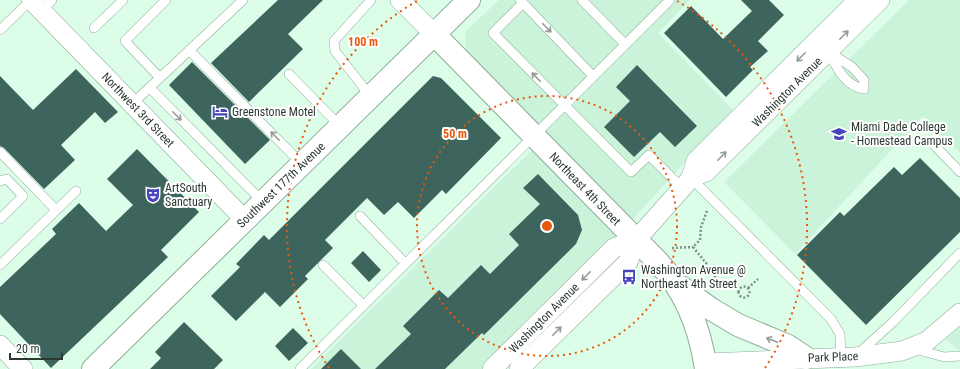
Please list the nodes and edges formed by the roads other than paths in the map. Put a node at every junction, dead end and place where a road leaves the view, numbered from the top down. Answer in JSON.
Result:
{"nodes":[{"id":1,"x":123,"y":0,"type":"edge"},
{"id":2,"x":166,"y":0,"type":"edge"},
{"id":3,"x":243,"y":0,"type":"edge"},
{"id":4,"x":371,"y":0,"type":"edge"},
{"id":5,"x":400,"y":0,"type":"edge"},
{"id":6,"x":469,"y":0,"type":"edge"},
{"id":7,"x":582,"y":0,"type":"edge"},
{"id":8,"x":670,"y":0,"type":"edge"},
{"id":9,"x":858,"y":0,"type":"edge"},
{"id":10,"x":880,"y":0,"type":"edge"},
{"id":11,"x":521,"y":2,"type":"edge"},
{"id":12,"x":39,"y":3,"type":"edge"},
{"id":13,"x":94,"y":28,"type":"dead end"},
{"id":14,"x":0,"y":30,"type":"edge"},
{"id":15,"x":434,"y":34,"type":"junction"},
{"id":16,"x":625,"y":44,"type":"junction"},
{"id":17,"x":822,"y":46,"type":"junction"},
{"id":18,"x":189,"y":50,"type":"junction"},
{"id":19,"x":289,"y":74,"type":"dead end"},
{"id":20,"x":593,"y":76,"type":"junction"},
{"id":21,"x":160,"y":78,"type":"junction"},
{"id":22,"x":150,"y":88,"type":"junction"},
{"id":23,"x":371,"y":97,"type":"junction"},
{"id":24,"x":132,"y":104,"type":"junction"},
{"id":25,"x":564,"y":105,"type":"junction"},
{"id":26,"x":340,"y":127,"type":"junction"},
{"id":27,"x":533,"y":136,"type":"junction"},
{"id":28,"x":935,"y":146,"type":"dead end"},
{"id":29,"x":0,"y":152,"type":"edge"},
{"id":30,"x":302,"y":164,"type":"junction"},
{"id":31,"x":960,"y":172,"type":"edge"},
{"id":32,"x":0,"y":180,"type":"edge"},
{"id":33,"x":686,"y":183,"type":"junction"},
{"id":34,"x":76,"y":191,"type":"dead end"},
{"id":35,"x":263,"y":202,"type":"junction"},
{"id":36,"x":56,"y":210,"type":"junction"},
{"id":37,"x":360,"y":216,"type":"dead end"},
{"id":38,"x":0,"y":220,"type":"edge"},
{"id":39,"x":245,"y":220,"type":"junction"},
{"id":40,"x":636,"y":240,"type":"junction"},
{"id":41,"x":960,"y":253,"type":"edge"},
{"id":42,"x":405,"y":263,"type":"junction"},
{"id":43,"x":0,"y":265,"type":"edge"},
{"id":44,"x":323,"y":265,"type":"dead end"},
{"id":45,"x":674,"y":281,"type":"junction"},
{"id":46,"x":363,"y":306,"type":"junction"},
{"id":47,"x":960,"y":313,"type":"edge"},
{"id":48,"x":0,"y":345,"type":"edge"},
{"id":49,"x":913,"y":348,"type":"junction"},
{"id":50,"x":960,"y":356,"type":"edge"},
{"id":51,"x":848,"y":357,"type":"junction"},
{"id":52,"x":806,"y":364,"type":"edge"},
{"id":53,"x":706,"y":366,"type":"edge"},
{"id":54,"x":23,"y":369,"type":"edge"},
{"id":55,"x":93,"y":369,"type":"edge"},
{"id":56,"x":300,"y":369,"type":"edge"},
{"id":57,"x":492,"y":369,"type":"edge"},
{"id":58,"x":519,"y":369,"type":"edge"}],
"edges":[{"from":1,"to":13,"type":"lane"},
{"from":2,"to":21,"type":"lane"},
{"from":3,"to":18,"type":"lane"},
{"from":4,"to":23,"type":"lane"},
{"from":5,"to":15,"type":"street"},
{"from":6,"to":15,"type":"street","name":"Southwest 177th Avenue"},
{"from":7,"to":16,"type":"lane"},
{"from":8,"to":16,"type":"lane"},
{"from":9,"to":17,"type":"street","name":"Washington Avenue"},
{"from":17,"to":10,"type":"street","name":"Washington Avenue","one_way":true},
{"from":11,"to":20,"type":"lane","one_way":true},
{"from":25,"to":11,"type":"lane","one_way":true},
{"from":12,"to":14,"type":"lane"},
{"from":12,"to":24,"type":"street","name":"Northwest 3rd Street"},
{"from":15,"to":23,"type":"street","name":"Southwest 177th Avenue"},
{"from":15,"to":27,"type":"street","name":"Northeast 4th Street"},
{"from":16,"to":20,"type":"lane"},
{"from":17,"to":33,"type":"street","name":"Washington Avenue"},
{"from":18,"to":21,"type":"lane"},
{"from":30,"to":18,"type":"lane","one_way":true},
{"from":19,"to":26,"type":"lane"},
{"from":20,"to":25,"type":"lane"},
{"from":21,"to":22,"type":"lane"},
{"from":22,"to":24,"type":"lane"},
{"from":22,"to":35,"type":"lane","one_way":true},
{"from":23,"to":26,"type":"street","name":"Southwest 177th Avenue"},
{"from":24,"to":39,"type":"street","name":"Northwest 3rd Street"},
{"from":25,"to":27,"type":"lane"},
{"from":25,"to":33,"type":"lane"},
{"from":26,"to":30,"type":"street","name":"Southwest 177th Avenue"},
{"from":27,"to":40,"type":"street","name":"Northeast 4th Street"},
{"from":27,"to":42,"type":"lane"},
{"from":28,"to":31,"type":"lane"},
{"from":29,"to":36,"type":"lane"},
{"from":30,"to":35,"type":"street","name":"Southwest 177th Avenue"},
{"from":32,"to":38,"type":"lane"},
{"from":33,"to":40,"type":"street","name":"Washington Avenue"},
{"from":33,"to":51,"type":"lane"},
{"from":34,"to":36,"type":"lane"},
{"from":35,"to":39,"type":"street","name":"Southwest 177th Avenue"},
{"from":36,"to":43,"type":"lane"},
{"from":37,"to":42,"type":"lane"},
{"from":39,"to":55,"type":"street","name":"Southwest 177th Avenue"},
{"from":40,"to":45,"type":"street","name":"Northeast 4th Street"},
{"from":40,"to":57,"type":"street","name":"Washington Avenue","one_way":true},
{"from":58,"to":40,"type":"street","name":"Washington Avenue","one_way":true},
{"from":41,"to":51,"type":"lane"},
{"from":42,"to":46,"type":"lane"},
{"from":44,"to":46,"type":"lane"},
{"from":52,"to":45,"type":"street","one_way":true},
{"from":45,"to":53,"type":"street","name":"Northeast 4th Street"},
{"from":46,"to":56,"type":"lane"},
{"from":47,"to":49,"type":"street","name":"Park Place"},
{"from":48,"to":54,"type":"street"},
{"from":49,"to":50,"type":"lane"},
{"from":49,"to":51,"type":"street","name":"Park Place"},
{"from":51,"to":52,"type":"street","name":"Park Place"},
{"from":52,"to":53,"type":"street","name":"Park Place"}]}
